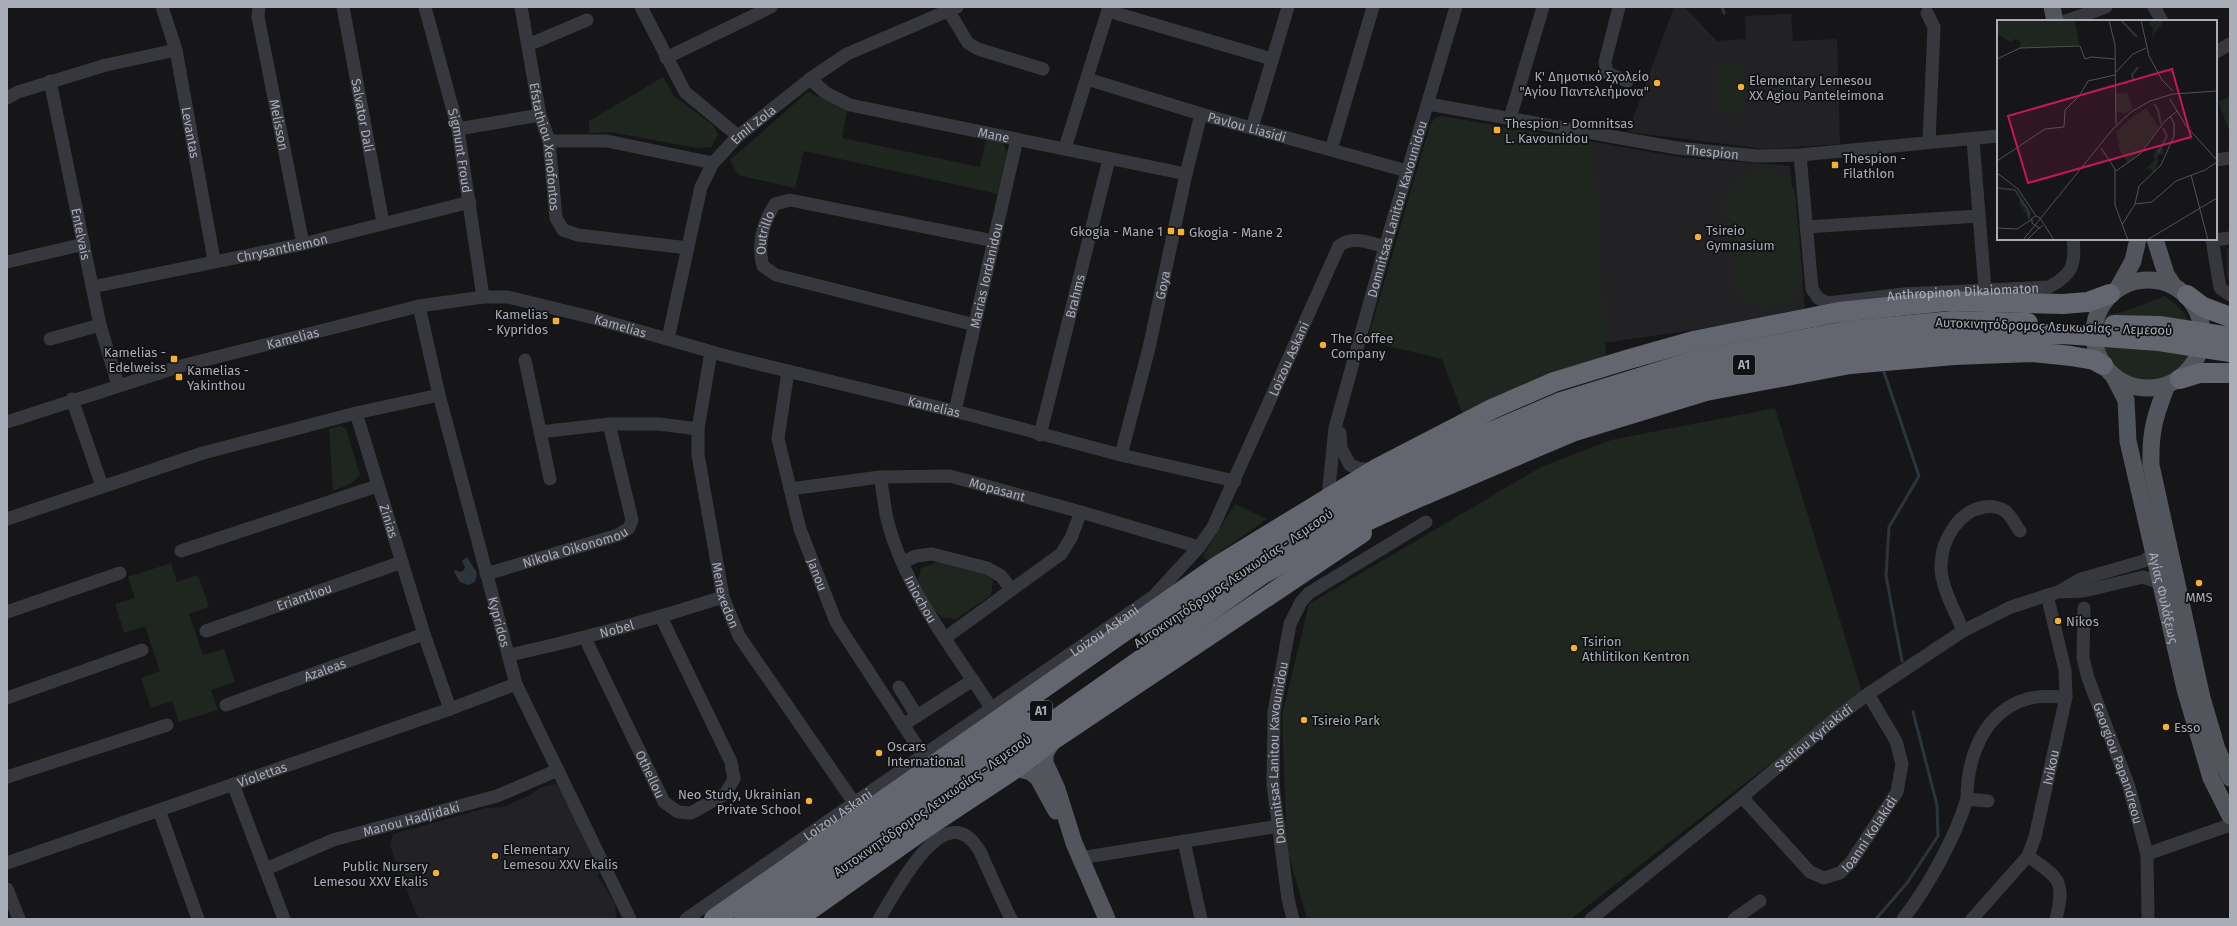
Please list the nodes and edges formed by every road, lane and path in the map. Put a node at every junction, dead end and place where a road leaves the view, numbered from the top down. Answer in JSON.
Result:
{"nodes":[{"id":1,"x":162,"y":7,"type":"edge"},
{"id":2,"x":259,"y":7,"type":"edge"},
{"id":3,"x":343,"y":7,"type":"edge"},
{"id":4,"x":425,"y":7,"type":"edge"},
{"id":5,"x":521,"y":7,"type":"edge"},
{"id":6,"x":641,"y":7,"type":"edge"},
{"id":7,"x":771,"y":7,"type":"edge"},
{"id":8,"x":1288,"y":7,"type":"edge"},
{"id":9,"x":1373,"y":7,"type":"edge"},
{"id":10,"x":1456,"y":7,"type":"edge"},
{"id":11,"x":1543,"y":7,"type":"edge"},
{"id":12,"x":1619,"y":7,"type":"edge"},
{"id":13,"x":2040,"y":7,"type":"edge"},
{"id":14,"x":2052,"y":7,"type":"edge"},
{"id":15,"x":2106,"y":7,"type":"edge"},
{"id":16,"x":2154,"y":7,"type":"edge"},
{"id":17,"x":953,"y":9,"type":"edge"},
{"id":18,"x":1108,"y":9,"type":"edge"},
{"id":19,"x":1927,"y":13,"type":"dead end"},
{"id":20,"x":587,"y":20,"type":"dead end"},
{"id":21,"x":2043,"y":20,"type":"edge"},
{"id":22,"x":2055,"y":20,"type":"edge"},
{"id":23,"x":2069,"y":20,"type":"edge"},
{"id":24,"x":2161,"y":20,"type":"edge"},
{"id":25,"x":2230,"y":44,"type":"edge"},
{"id":26,"x":528,"y":45,"type":"junction"},
{"id":27,"x":176,"y":50,"type":"junction"},
{"id":28,"x":2217,"y":51,"type":"edge"},
{"id":29,"x":666,"y":58,"type":"junction"},
{"id":30,"x":1272,"y":59,"type":"junction"},
{"id":31,"x":1043,"y":69,"type":"dead end"},
{"id":32,"x":810,"y":79,"type":"junction"},
{"id":33,"x":1087,"y":79,"type":"junction"},
{"id":34,"x":50,"y":81,"type":"junction"},
{"id":35,"x":1627,"y":81,"type":"dead end"},
{"id":36,"x":7,"y":98,"type":"edge"},
{"id":37,"x":1428,"y":104,"type":"junction"},
{"id":38,"x":1201,"y":114,"type":"junction"},
{"id":39,"x":540,"y":115,"type":"junction"},
{"id":40,"x":1510,"y":118,"type":"junction"},
{"id":41,"x":1252,"y":128,"type":"junction"},
{"id":42,"x":458,"y":129,"type":"junction"},
{"id":43,"x":738,"y":136,"type":"junction"},
{"id":44,"x":1997,"y":136,"type":"edge"},
{"id":45,"x":1017,"y":139,"type":"junction"},
{"id":46,"x":1973,"y":140,"type":"junction"},
{"id":47,"x":549,"y":141,"type":"junction"},
{"id":48,"x":1929,"y":142,"type":"junction"},
{"id":49,"x":1065,"y":148,"type":"junction"},
{"id":50,"x":1331,"y":150,"type":"junction"},
{"id":51,"x":1800,"y":155,"type":"junction"},
{"id":52,"x":2230,"y":158,"type":"edge"},
{"id":53,"x":1109,"y":159,"type":"junction"},
{"id":54,"x":2217,"y":160,"type":"edge"},
{"id":55,"x":713,"y":163,"type":"junction"},
{"id":56,"x":1407,"y":171,"type":"junction"},
{"id":57,"x":1186,"y":174,"type":"junction"},
{"id":58,"x":470,"y":202,"type":"junction"},
{"id":59,"x":1979,"y":216,"type":"junction"},
{"id":60,"x":383,"y":223,"type":"junction"},
{"id":61,"x":1806,"y":227,"type":"junction"},
{"id":62,"x":2230,"y":238,"type":"edge"},
{"id":63,"x":2217,"y":239,"type":"edge"},
{"id":64,"x":2073,"y":240,"type":"edge"},
{"id":65,"x":2138,"y":240,"type":"edge"},
{"id":66,"x":2155,"y":240,"type":"edge"},
{"id":67,"x":2212,"y":240,"type":"edge"},
{"id":68,"x":994,"y":241,"type":"junction"},
{"id":69,"x":84,"y":244,"type":"junction"},
{"id":70,"x":302,"y":244,"type":"junction"},
{"id":71,"x":1385,"y":247,"type":"junction"},
{"id":72,"x":688,"y":248,"type":"junction"},
{"id":73,"x":214,"y":260,"type":"junction"},
{"id":74,"x":7,"y":262,"type":"edge"},
{"id":75,"x":92,"y":287,"type":"junction"},
{"id":76,"x":1985,"y":289,"type":"junction"},
{"id":77,"x":2180,"y":290,"type":"junction"},
{"id":78,"x":2114,"y":291,"type":"junction"},
{"id":79,"x":2230,"y":294,"type":"edge"},
{"id":80,"x":483,"y":297,"type":"junction"},
{"id":81,"x":419,"y":306,"type":"junction"},
{"id":82,"x":2230,"y":317,"type":"edge"},
{"id":83,"x":100,"y":325,"type":"junction"},
{"id":84,"x":975,"y":325,"type":"junction"},
{"id":85,"x":2230,"y":337,"type":"edge"},
{"id":86,"x":50,"y":339,"type":"dead end"},
{"id":87,"x":668,"y":339,"type":"junction"},
{"id":88,"x":711,"y":352,"type":"junction"},
{"id":89,"x":2230,"y":352,"type":"edge"},
{"id":90,"x":525,"y":360,"type":"dead end"},
{"id":91,"x":788,"y":371,"type":"junction"},
{"id":92,"x":2108,"y":371,"type":"junction"},
{"id":93,"x":2230,"y":373,"type":"edge"},
{"id":94,"x":2173,"y":382,"type":"junction"},
{"id":95,"x":118,"y":385,"type":"junction"},
{"id":96,"x":439,"y":395,"type":"junction"},
{"id":97,"x":72,"y":399,"type":"junction"},
{"id":98,"x":1492,"y":409,"type":"junction"},
{"id":99,"x":955,"y":411,"type":"junction"},
{"id":100,"x":1340,"y":411,"type":"junction"},
{"id":101,"x":356,"y":413,"type":"junction"},
{"id":102,"x":7,"y":422,"type":"edge"},
{"id":103,"x":609,"y":424,"type":"junction"},
{"id":104,"x":698,"y":429,"type":"junction"},
{"id":105,"x":540,"y":432,"type":"junction"},
{"id":106,"x":1040,"y":435,"type":"junction"},
{"id":107,"x":1121,"y":455,"type":"junction"},
{"id":108,"x":1376,"y":469,"type":"junction"},
{"id":109,"x":880,"y":477,"type":"junction"},
{"id":110,"x":550,"y":478,"type":"dead end"},
{"id":111,"x":1466,"y":478,"type":"junction"},
{"id":112,"x":1235,"y":481,"type":"junction"},
{"id":113,"x":102,"y":486,"type":"junction"},
{"id":114,"x":377,"y":486,"type":"junction"},
{"id":115,"x":790,"y":489,"type":"junction"},
{"id":116,"x":1334,"y":501,"type":"junction"},
{"id":117,"x":1081,"y":512,"type":"junction"},
{"id":118,"x":7,"y":519,"type":"edge"},
{"id":119,"x":1426,"y":522,"type":"dead end"},
{"id":120,"x":2020,"y":531,"type":"dead end"},
{"id":121,"x":1199,"y":547,"type":"junction"},
{"id":122,"x":2152,"y":548,"type":"junction"},
{"id":123,"x":181,"y":552,"type":"dead end"},
{"id":124,"x":1296,"y":553,"type":"junction"},
{"id":125,"x":402,"y":562,"type":"junction"},
{"id":126,"x":903,"y":562,"type":"junction"},
{"id":127,"x":120,"y":573,"type":"dead end"},
{"id":128,"x":486,"y":574,"type":"junction"},
{"id":129,"x":2160,"y":583,"type":"junction"},
{"id":130,"x":1011,"y":588,"type":"junction"},
{"id":131,"x":2053,"y":593,"type":"junction"},
{"id":132,"x":723,"y":597,"type":"junction"},
{"id":133,"x":2084,"y":608,"type":"dead end"},
{"id":134,"x":7,"y":612,"type":"edge"},
{"id":135,"x":661,"y":617,"type":"junction"},
{"id":136,"x":1962,"y":631,"type":"junction"},
{"id":137,"x":206,"y":632,"type":"dead end"},
{"id":138,"x":424,"y":634,"type":"junction"},
{"id":139,"x":585,"y":638,"type":"junction"},
{"id":140,"x":945,"y":638,"type":"junction"},
{"id":141,"x":142,"y":650,"type":"dead end"},
{"id":142,"x":510,"y":655,"type":"junction"},
{"id":143,"x":973,"y":680,"type":"junction"},
{"id":144,"x":516,"y":684,"type":"junction"},
{"id":145,"x":899,"y":687,"type":"dead end"},
{"id":146,"x":1868,"y":694,"type":"junction"},
{"id":147,"x":7,"y":698,"type":"edge"},
{"id":148,"x":2066,"y":698,"type":"junction"},
{"id":149,"x":226,"y":705,"type":"dead end"},
{"id":150,"x":450,"y":709,"type":"junction"},
{"id":151,"x":992,"y":709,"type":"junction"},
{"id":152,"x":917,"y":716,"type":"junction"},
{"id":153,"x":166,"y":725,"type":"dead end"},
{"id":154,"x":903,"y":725,"type":"junction"},
{"id":155,"x":1053,"y":740,"type":"junction"},
{"id":156,"x":923,"y":755,"type":"junction"},
{"id":157,"x":1016,"y":768,"type":"junction"},
{"id":158,"x":558,"y":770,"type":"junction"},
{"id":159,"x":7,"y":777,"type":"edge"},
{"id":160,"x":2230,"y":778,"type":"edge"},
{"id":161,"x":233,"y":784,"type":"junction"},
{"id":162,"x":1742,"y":797,"type":"junction"},
{"id":163,"x":1967,"y":799,"type":"junction"},
{"id":164,"x":1988,"y":801,"type":"dead end"},
{"id":165,"x":855,"y":804,"type":"junction"},
{"id":166,"x":160,"y":810,"type":"junction"},
{"id":167,"x":2230,"y":816,"type":"edge"},
{"id":168,"x":2230,"y":825,"type":"edge"},
{"id":169,"x":1279,"y":826,"type":"junction"},
{"id":170,"x":1184,"y":841,"type":"junction"},
{"id":171,"x":1077,"y":850,"type":"junction"},
{"id":172,"x":2147,"y":854,"type":"junction"},
{"id":173,"x":2028,"y":856,"type":"junction"},
{"id":174,"x":7,"y":863,"type":"edge"},
{"id":175,"x":266,"y":869,"type":"junction"},
{"id":176,"x":7,"y":889,"type":"edge"},
{"id":177,"x":1760,"y":901,"type":"dead end"},
{"id":178,"x":1595,"y":918,"type":"edge"},
{"id":179,"x":19,"y":919,"type":"edge"},
{"id":180,"x":198,"y":919,"type":"edge"},
{"id":181,"x":284,"y":919,"type":"edge"},
{"id":182,"x":630,"y":919,"type":"edge"},
{"id":183,"x":686,"y":919,"type":"edge"},
{"id":184,"x":714,"y":919,"type":"edge"},
{"id":185,"x":744,"y":919,"type":"edge"},
{"id":186,"x":772,"y":919,"type":"edge"},
{"id":187,"x":797,"y":919,"type":"edge"},
{"id":188,"x":879,"y":919,"type":"edge"},
{"id":189,"x":1011,"y":919,"type":"edge"},
{"id":190,"x":1107,"y":919,"type":"edge"},
{"id":191,"x":1201,"y":919,"type":"edge"},
{"id":192,"x":1293,"y":919,"type":"edge"},
{"id":193,"x":1734,"y":919,"type":"edge"},
{"id":194,"x":1903,"y":919,"type":"edge"},
{"id":195,"x":1972,"y":919,"type":"edge"},
{"id":196,"x":2056,"y":919,"type":"edge"},
{"id":197,"x":2148,"y":919,"type":"edge"}],
"edges":[{"from":1,"to":27,"type":"street","name":"Levantas"},
{"from":2,"to":70,"type":"street","name":"Melisson"},
{"from":3,"to":60,"type":"street","name":"Salvator Dali"},
{"from":4,"to":42,"type":"street","name":"Sigmunt Froud"},
{"from":5,"to":26,"type":"street","name":"Efstathiou Xenofontos"},
{"from":6,"to":29,"type":"street"},
{"from":7,"to":29,"type":"street"},
{"from":8,"to":30,"type":"street"},
{"from":9,"to":50,"type":"street"},
{"from":10,"to":37,"type":"street","name":"Domnitsas Lanitou Kavounidou"},
{"from":11,"to":40,"type":"street"},
{"from":12,"to":35,"type":"street"},
{"from":13,"to":21,"type":"main road"},
{"from":14,"to":22,"type":"main road"},
{"from":15,"to":23,"type":"street"},
{"from":16,"to":24,"type":"street"},
{"from":17,"to":31,"type":"street"},
{"from":17,"to":32,"type":"street","name":"Emil Zola"},
{"from":18,"to":30,"type":"street"},
{"from":18,"to":33,"type":"street"},
{"from":19,"to":48,"type":"street"},
{"from":20,"to":26,"type":"street"},
{"from":25,"to":28,"type":"street"},
{"from":26,"to":39,"type":"street","name":"Efstathiou Xenofontos"},
{"from":27,"to":34,"type":"street"},
{"from":27,"to":73,"type":"street","name":"Levantas"},
{"from":29,"to":43,"type":"street"},
{"from":30,"to":41,"type":"street"},
{"from":32,"to":43,"type":"street","name":"Emil Zola"},
{"from":32,"to":45,"type":"street","name":"Mane"},
{"from":33,"to":38,"type":"street","name":"Pavlou Liasidi"},
{"from":33,"to":49,"type":"street"},
{"from":34,"to":36,"type":"street"},
{"from":34,"to":69,"type":"street","name":"Entelvais"},
{"from":37,"to":40,"type":"street","name":"Thespion"},
{"from":37,"to":56,"type":"street","name":"Domnitsas Lanitou Kavounidou"},
{"from":38,"to":41,"type":"street","name":"Pavlou Liasidi"},
{"from":38,"to":57,"type":"street","name":"Goya"},
{"from":39,"to":42,"type":"street"},
{"from":39,"to":47,"type":"street","name":"Efstathiou Xenofontos"},
{"from":40,"to":51,"type":"street","name":"Thespion"},
{"from":41,"to":50,"type":"street","name":"Pavlou Liasidi"},
{"from":42,"to":58,"type":"street","name":"Sigmunt Froud"},
{"from":43,"to":55,"type":"street","name":"Emil Zola"},
{"from":44,"to":46,"type":"street","name":"Thespion"},
{"from":45,"to":49,"type":"street","name":"Mane"},
{"from":45,"to":68,"type":"street","name":"Marias Iordanidou"},
{"from":46,"to":48,"type":"street","name":"Thespion"},
{"from":46,"to":59,"type":"street"},
{"from":47,"to":55,"type":"street"},
{"from":47,"to":72,"type":"street","name":"Efstathiou Xenofontos"},
{"from":48,"to":51,"type":"street","name":"Thespion"},
{"from":49,"to":53,"type":"street","name":"Mane"},
{"from":50,"to":56,"type":"street","name":"Pavlou Liasidi"},
{"from":51,"to":61,"type":"street"},
{"from":52,"to":54,"type":"street"},
{"from":53,"to":57,"type":"street","name":"Mane"},
{"from":53,"to":106,"type":"street","name":"Brahms"},
{"from":55,"to":72,"type":"street","name":"Emil Zola"},
{"from":56,"to":71,"type":"street","name":"Domnitsas Lanitou Kavounidou"},
{"from":57,"to":107,"type":"street","name":"Goya"},
{"from":58,"to":60,"type":"street","name":"Chrysanthemon"},
{"from":58,"to":80,"type":"street","name":"Sigmunt Froud"},
{"from":59,"to":61,"type":"street"},
{"from":59,"to":76,"type":"street"},
{"from":60,"to":70,"type":"street","name":"Chrysanthemon"},
{"from":61,"to":76,"type":"street","name":"Anthropinon Dikaiomaton"},
{"from":62,"to":63,"type":"street"},
{"from":64,"to":76,"type":"street","name":"Anthropinon Dikaiomaton"},
{"from":65,"to":78,"type":"main road"},
{"from":66,"to":77,"type":"main road"},
{"from":67,"to":79,"type":"street"},
{"from":68,"to":84,"type":"street","name":"Marias Iordanidou"},
{"from":68,"to":84,"type":"street","name":"Outrillo"},
{"from":69,"to":74,"type":"street"},
{"from":69,"to":75,"type":"street","name":"Entelvais"},
{"from":70,"to":73,"type":"street","name":"Chrysanthemon"},
{"from":71,"to":100,"type":"street","name":"Domnitsas Lanitou Kavounidou"},
{"from":71,"to":112,"type":"street","name":"Loizou Askani"},
{"from":72,"to":87,"type":"street","name":"Emil Zola"},
{"from":73,"to":75,"type":"street","name":"Chrysanthemon"},
{"from":75,"to":83,"type":"street","name":"Entelvais"},
{"from":77,"to":78,"type":"main road"},
{"from":77,"to":82,"type":"highway"},
{"from":77,"to":94,"type":"main road"},
{"from":78,"to":92,"type":"main road"},
{"from":78,"to":98,"type":"highway"},
{"from":80,"to":81,"type":"street","name":"Kamelias"},
{"from":80,"to":87,"type":"street","name":"Kamelias"},
{"from":81,"to":95,"type":"street","name":"Kamelias"},
{"from":81,"to":96,"type":"street","name":"Kypridos"},
{"from":83,"to":86,"type":"street"},
{"from":83,"to":95,"type":"street","name":"Entelvais"},
{"from":84,"to":99,"type":"street","name":"Marias Iordanidou"},
{"from":85,"to":116,"type":"highway","name":"Αυτοκινητόδρομος Λευκωσίας - Λεμεσού","number":"A1","bridge":true},
{"from":87,"to":88,"type":"street","name":"Kamelias"},
{"from":88,"to":91,"type":"street","name":"Kamelias"},
{"from":88,"to":104,"type":"street","name":"Menexedon"},
{"from":89,"to":124,"type":"highway","name":"Αυτοκινητόδρομος Λευκωσίας - Λεμεσού","number":"A1","bridge":true},
{"from":90,"to":105,"type":"street"},
{"from":91,"to":99,"type":"street","name":"Kamelias"},
{"from":91,"to":115,"type":"street","name":"Janou"},
{"from":92,"to":94,"type":"main road"},
{"from":92,"to":111,"type":"highway"},
{"from":92,"to":122,"type":"main road","name":"Αγίας Φυλάξεως"},
{"from":93,"to":94,"type":"highway"},
{"from":94,"to":160,"type":"main road","name":"Αγίας Φυλάξεως"},
{"from":95,"to":97,"type":"street","name":"Kamelias"},
{"from":96,"to":101,"type":"street"},
{"from":96,"to":128,"type":"street","name":"Kypridos"},
{"from":97,"to":102,"type":"street","name":"Kamelias"},
{"from":97,"to":113,"type":"street"},
{"from":98,"to":108,"type":"highway"},
{"from":98,"to":116,"type":"highway"},
{"from":99,"to":106,"type":"street","name":"Kamelias"},
{"from":100,"to":108,"type":"street","name":"Domnitsas Lanitou Kavounidou"},
{"from":100,"to":116,"type":"street","name":"Domnitsas Lanitou Kavounidou"},
{"from":101,"to":113,"type":"street"},
{"from":101,"to":114,"type":"street","name":"Zinias"},
{"from":103,"to":104,"type":"street"},
{"from":103,"to":105,"type":"street"},
{"from":103,"to":128,"type":"street","name":"Nikola Oikonomou"},
{"from":104,"to":132,"type":"street","name":"Menexedon"},
{"from":105,"to":110,"type":"street"},
{"from":106,"to":107,"type":"street","name":"Kamelias"},
{"from":107,"to":112,"type":"street","name":"Kamelias"},
{"from":108,"to":116,"type":"highway"},
{"from":109,"to":115,"type":"street","name":"Mopasant"},
{"from":109,"to":117,"type":"street","name":"Mopasant"},
{"from":109,"to":126,"type":"street","name":"Iniochou"},
{"from":111,"to":124,"type":"highway"},
{"from":111,"to":155,"type":"highway"},
{"from":112,"to":121,"type":"street","name":"Loizou Askani"},
{"from":113,"to":118,"type":"street"},
{"from":114,"to":123,"type":"street"},
{"from":114,"to":125,"type":"street","name":"Zinias"},
{"from":115,"to":154,"type":"street","name":"Janou"},
{"from":116,"to":184,"type":"highway"},
{"from":116,"to":185,"type":"highway","name":"Αυτοκινητόδρομος Λευκωσίας - Λεμεσού","number":"A1"},
{"from":117,"to":121,"type":"street","name":"Mopasant"},
{"from":117,"to":130,"type":"street"},
{"from":119,"to":169,"type":"street","name":"Domnitsas Lanitou Kavounidou"},
{"from":120,"to":136,"type":"street"},
{"from":121,"to":151,"type":"street","name":"Loizou Askani"},
{"from":122,"to":129,"type":"main road","name":"Αγίας Φυλάξεως"},
{"from":122,"to":131,"type":"street","name":"Steliou Kyriakidi"},
{"from":124,"to":186,"type":"highway","name":"Αυτοκινητόδρομος Λευκωσίας - Λεμεσού","number":"A1"},
{"from":125,"to":137,"type":"street","name":"Erianthou"},
{"from":125,"to":138,"type":"street","name":"Zinias"},
{"from":126,"to":130,"type":"street"},
{"from":126,"to":140,"type":"street","name":"Iniochou"},
{"from":127,"to":134,"type":"street"},
{"from":128,"to":142,"type":"street","name":"Kypridos"},
{"from":129,"to":131,"type":"street","name":"Steliou Kyriakidi"},
{"from":129,"to":167,"type":"main road","name":"Αγίας Φυλάξεως"},
{"from":130,"to":140,"type":"street"},
{"from":131,"to":136,"type":"street","name":"Steliou Kyriakidi"},
{"from":131,"to":148,"type":"street","name":"Ivikou"},
{"from":132,"to":135,"type":"street","name":"Nobel"},
{"from":132,"to":165,"type":"street","name":"Menexedon"},
{"from":133,"to":172,"type":"street","name":"Georgiou Papandreou"},
{"from":135,"to":139,"type":"street","name":"Nobel"},
{"from":135,"to":139,"type":"street","name":"Othellou"},
{"from":136,"to":146,"type":"street","name":"Steliou Kyriakidi"},
{"from":138,"to":149,"type":"street","name":"Azaleas"},
{"from":138,"to":150,"type":"street","name":"Zinias"},
{"from":139,"to":142,"type":"street","name":"Nobel"},
{"from":140,"to":143,"type":"street","name":"Iniochou"},
{"from":141,"to":147,"type":"street"},
{"from":142,"to":144,"type":"street","name":"Kypridos"},
{"from":143,"to":151,"type":"street","name":"Iniochou"},
{"from":143,"to":152,"type":"street"},
{"from":144,"to":150,"type":"street","name":"Violettas"},
{"from":144,"to":158,"type":"street","name":"Kypridos"},
{"from":145,"to":152,"type":"street"},
{"from":146,"to":162,"type":"street","name":"Steliou Kyriakidi"},
{"from":146,"to":162,"type":"street","name":"Ioanni Kolakidi"},
{"from":148,"to":163,"type":"street"},
{"from":148,"to":173,"type":"street","name":"Ivikou"},
{"from":150,"to":161,"type":"street","name":"Violettas"},
{"from":151,"to":156,"type":"street","name":"Loizou Askani"},
{"from":152,"to":154,"type":"street"},
{"from":153,"to":159,"type":"street"},
{"from":154,"to":156,"type":"street","name":"Janou"},
{"from":155,"to":157,"type":"highway"},
{"from":155,"to":171,"type":"main road"},
{"from":156,"to":165,"type":"street","name":"Loizou Askani"},
{"from":157,"to":171,"type":"main road"},
{"from":157,"to":187,"type":"highway"},
{"from":158,"to":175,"type":"street","name":"Manou Hadjidaki"},
{"from":158,"to":182,"type":"street","name":"Kypridos"},
{"from":161,"to":166,"type":"street","name":"Violettas"},
{"from":161,"to":175,"type":"street"},
{"from":162,"to":178,"type":"street","name":"Steliou Kyriakidi"},
{"from":163,"to":164,"type":"street"},
{"from":163,"to":194,"type":"street"},
{"from":165,"to":183,"type":"street","name":"Loizou Askani"},
{"from":166,"to":174,"type":"street","name":"Violettas"},
{"from":166,"to":180,"type":"street"},
{"from":168,"to":172,"type":"street"},
{"from":169,"to":170,"type":"street"},
{"from":169,"to":192,"type":"street","name":"Domnitsas Lanitou Kavounidou"},
{"from":170,"to":171,"type":"street"},
{"from":170,"to":191,"type":"street"},
{"from":171,"to":190,"type":"main road"},
{"from":172,"to":197,"type":"street","name":"Georgiou Papandreou"},
{"from":173,"to":195,"type":"street","name":"Ivikou"},
{"from":173,"to":196,"type":"street"},
{"from":175,"to":181,"type":"street"},
{"from":176,"to":179,"type":"street"},
{"from":177,"to":193,"type":"street"},
{"from":188,"to":189,"type":"street"}]}
